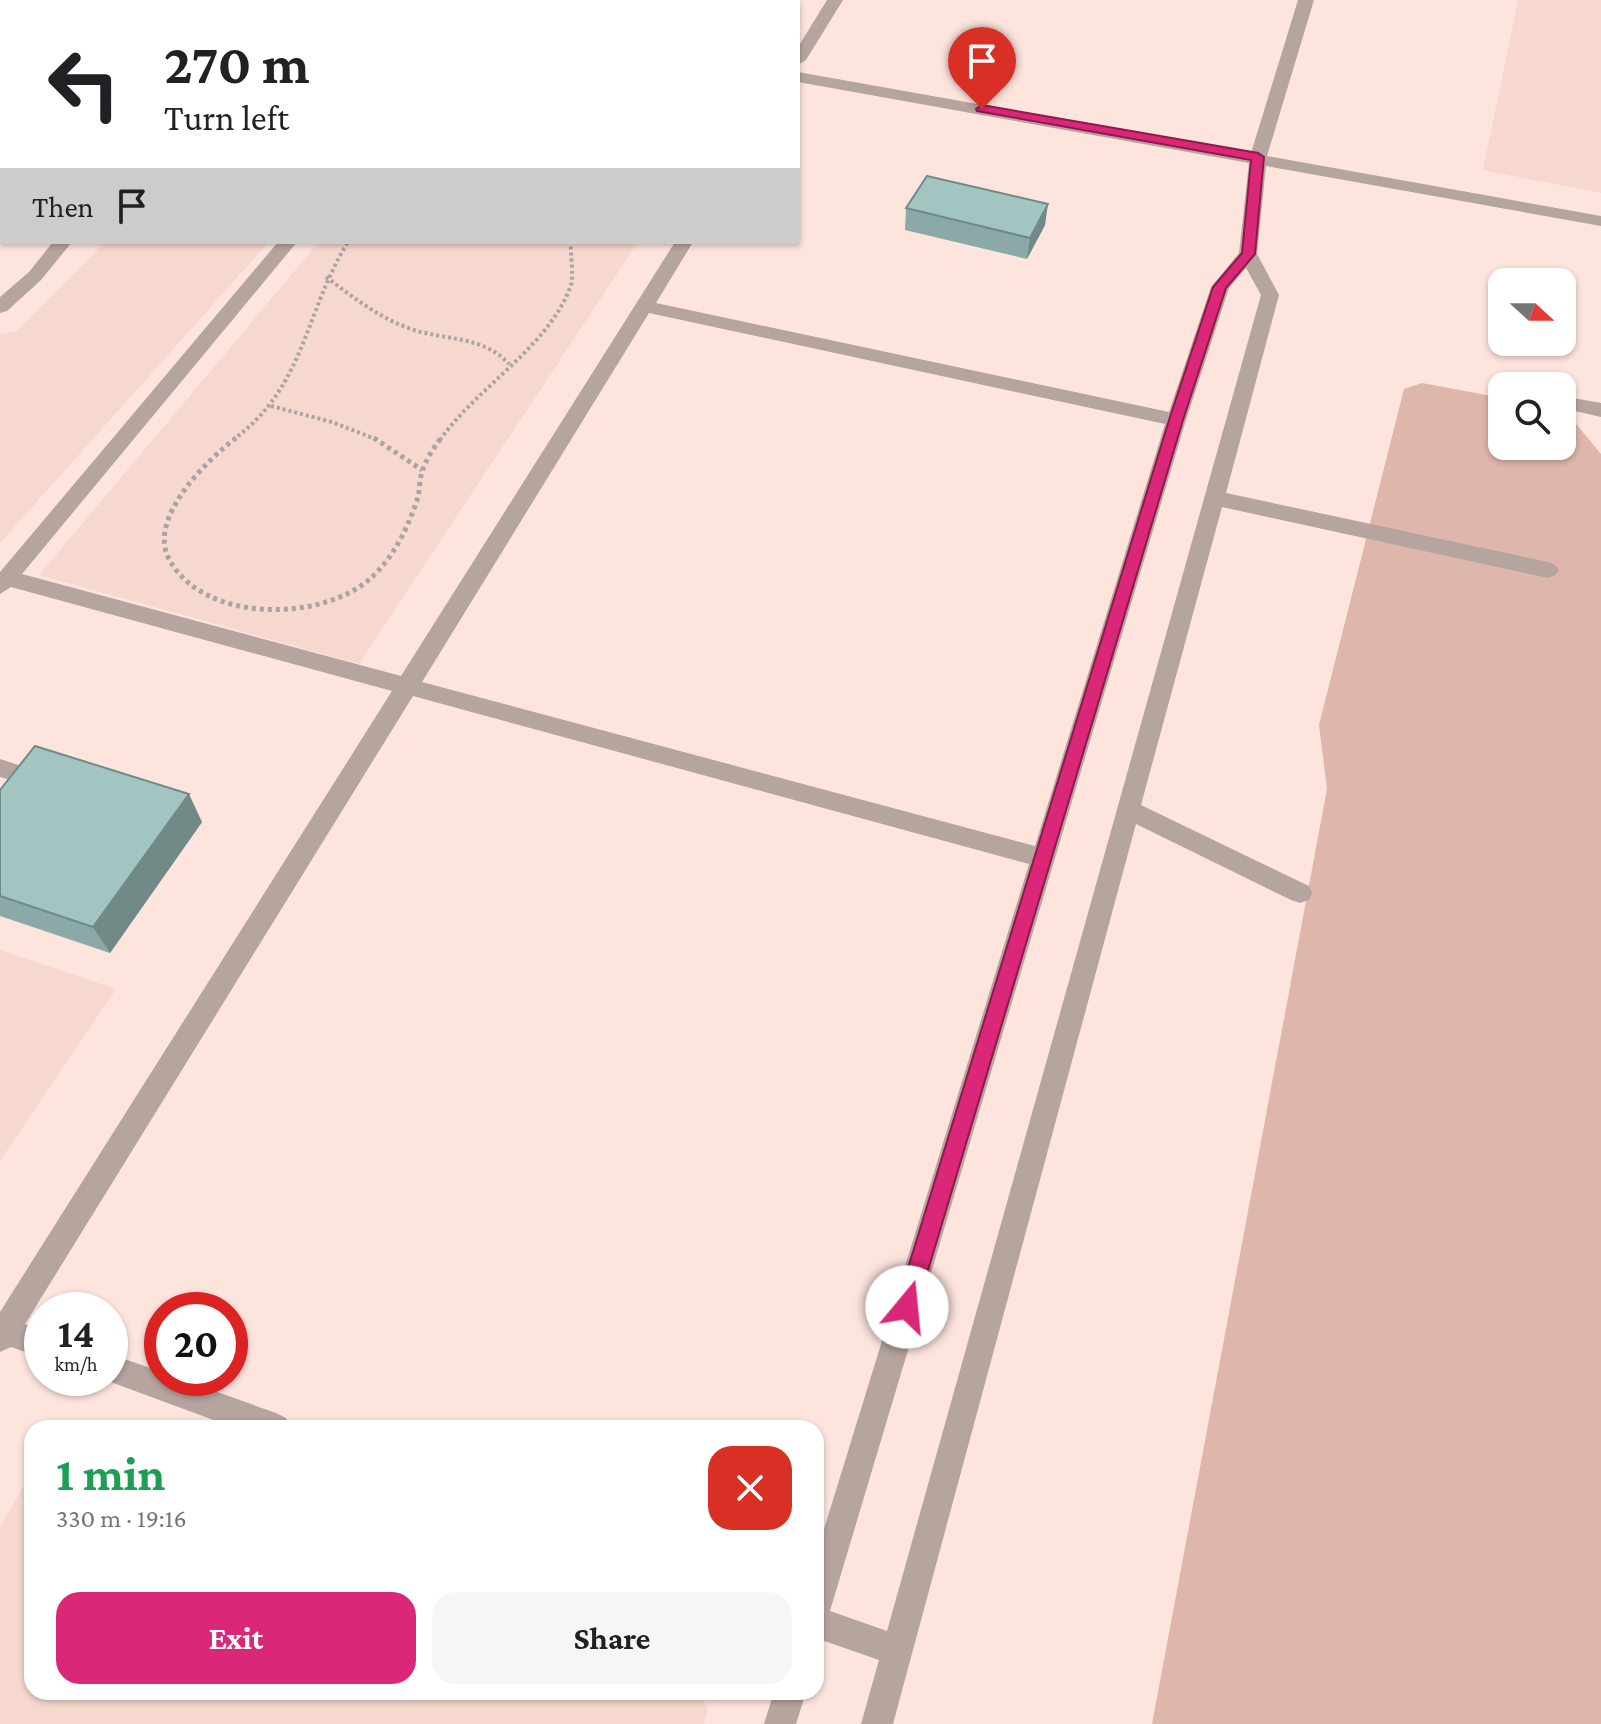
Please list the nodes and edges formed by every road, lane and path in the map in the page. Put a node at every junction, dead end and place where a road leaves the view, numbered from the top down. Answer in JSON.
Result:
{"nodes":[{"id":1,"x":835,"y":0,"type":"edge"},
{"id":2,"x":1306,"y":0,"type":"edge"},
{"id":3,"x":800,"y":57,"type":"edge"},
{"id":4,"x":800,"y":77,"type":"edge"},
{"id":5,"x":1258,"y":157,"type":"junction"},
{"id":6,"x":1601,"y":221,"type":"edge"},
{"id":7,"x":61,"y":244,"type":"edge"},
{"id":8,"x":286,"y":244,"type":"edge"},
{"id":9,"x":347,"y":244,"type":"edge"},
{"id":10,"x":571,"y":244,"type":"edge"},
{"id":11,"x":683,"y":244,"type":"edge"},
{"id":12,"x":1248,"y":254,"type":"junction"},
{"id":13,"x":326,"y":277,"type":"junction"},
{"id":14,"x":644,"y":306,"type":"junction"},
{"id":15,"x":0,"y":307,"type":"edge"},
{"id":16,"x":509,"y":364,"type":"junction"},
{"id":17,"x":1576,"y":405,"type":"edge"},
{"id":18,"x":271,"y":406,"type":"junction"},
{"id":19,"x":1601,"y":410,"type":"edge"},
{"id":20,"x":1176,"y":420,"type":"junction"},
{"id":21,"x":422,"y":470,"type":"junction"},
{"id":22,"x":1215,"y":498,"type":"junction"},
{"id":23,"x":1548,"y":570,"type":"dead end"},
{"id":24,"x":3,"y":582,"type":"edge"},
{"id":25,"x":407,"y":685,"type":"junction"},
{"id":26,"x":1129,"y":810,"type":"junction"},
{"id":27,"x":1042,"y":858,"type":"junction"},
{"id":28,"x":1300,"y":893,"type":"dead end"},
{"id":29,"x":2,"y":1333,"type":"edge"},
{"id":30,"x":24,"y":1339,"type":"edge"},
{"id":31,"x":128,"y":1375,"type":"edge"},
{"id":32,"x":254,"y":1420,"type":"edge"},
{"id":33,"x":824,"y":1580,"type":"edge"},
{"id":34,"x":824,"y":1625,"type":"edge"},
{"id":35,"x":897,"y":1651,"type":"junction"},
{"id":36,"x":788,"y":1700,"type":"edge"},
{"id":37,"x":780,"y":1724,"type":"edge"},
{"id":38,"x":877,"y":1724,"type":"edge"}],
"edges":[{"from":1,"to":3,"type":"lane"},
{"from":2,"to":5,"type":"lane"},
{"from":4,"to":5,"type":"lane"},
{"from":5,"to":6,"type":"lane"},
{"from":5,"to":12,"type":"lane"},
{"from":7,"to":15,"type":"lane"},
{"from":8,"to":24,"type":"lane"},
{"from":9,"to":13,"type":"path"},
{"from":10,"to":16,"type":"path"},
{"from":11,"to":14,"type":"lane"},
{"from":12,"to":20,"type":"lane"},
{"from":12,"to":22,"type":"lane"},
{"from":13,"to":16,"type":"path"},
{"from":13,"to":18,"type":"path"},
{"from":14,"to":20,"type":"lane"},
{"from":14,"to":25,"type":"lane"},
{"from":16,"to":21,"type":"path"},
{"from":17,"to":19,"type":"lane"},
{"from":18,"to":21,"type":"path"},
{"from":18,"to":21,"type":"path"},
{"from":20,"to":27,"type":"lane"},
{"from":22,"to":23,"type":"lane"},
{"from":22,"to":26,"type":"lane"},
{"from":24,"to":25,"type":"lane"},
{"from":25,"to":27,"type":"lane"},
{"from":25,"to":29,"type":"lane"},
{"from":26,"to":28,"type":"lane"},
{"from":26,"to":35,"type":"lane"},
{"from":27,"to":33,"type":"lane"},
{"from":29,"to":30,"type":"lane"},
{"from":31,"to":32,"type":"lane"},
{"from":34,"to":35,"type":"lane"},
{"from":35,"to":38,"type":"lane"},
{"from":36,"to":37,"type":"lane"}]}
